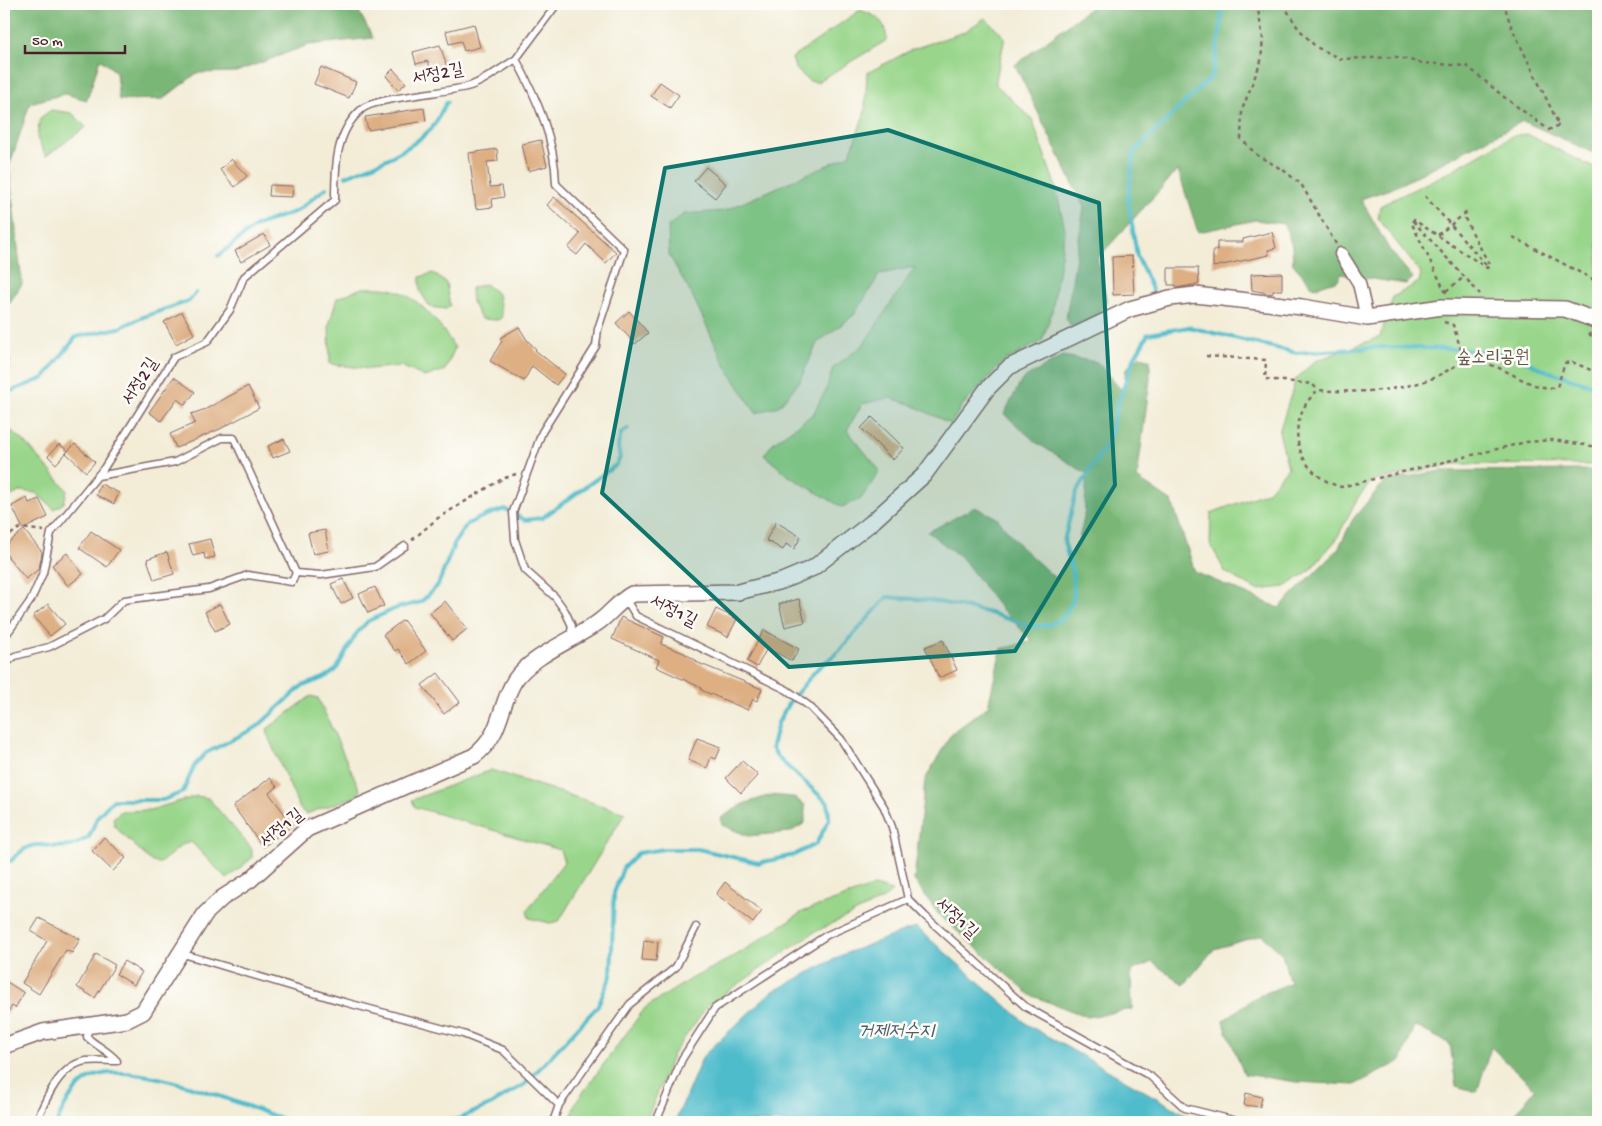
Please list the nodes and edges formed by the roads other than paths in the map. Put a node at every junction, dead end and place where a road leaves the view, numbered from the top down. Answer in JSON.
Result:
{"nodes":[{"id":1,"x":557,"y":4,"type":"edge"},
{"id":2,"x":516,"y":59,"type":"junction"},
{"id":3,"x":1342,"y":254,"type":"road end"},
{"id":4,"x":1367,"y":318,"type":"junction"},
{"id":5,"x":1593,"y":326,"type":"edge"},
{"id":6,"x":97,"y":476,"type":"junction"},
{"id":7,"x":405,"y":546,"type":"road end"},
{"id":8,"x":296,"y":573,"type":"junction"},
{"id":9,"x":625,"y":598,"type":"junction"},
{"id":10,"x":4,"y":638,"type":"edge"},
{"id":11,"x":570,"y":640,"type":"junction"},
{"id":12,"x":4,"y":665,"type":"edge"},
{"id":13,"x":908,"y":899,"type":"junction"},
{"id":14,"x":696,"y":927,"type":"dead end"},
{"id":15,"x":180,"y":953,"type":"junction"},
{"id":16,"x":88,"y":1025,"type":"junction"},
{"id":17,"x":4,"y":1046,"type":"edge"},
{"id":18,"x":559,"y":1106,"type":"junction"},
{"id":19,"x":36,"y":1122,"type":"edge"},
{"id":20,"x":553,"y":1122,"type":"edge"},
{"id":21,"x":656,"y":1122,"type":"edge"},
{"id":22,"x":1241,"y":1122,"type":"edge"}],
"edges":[{"from":1,"to":2,"type":"lane"},
{"from":2,"to":6,"type":"lane","name":"서정2길"},
{"from":2,"to":11,"type":"lane"},
{"from":3,"to":4,"type":"street"},
{"from":4,"to":5,"type":"street"},
{"from":4,"to":9,"type":"street"},
{"from":6,"to":8,"type":"lane"},
{"from":6,"to":10,"type":"lane","name":"서정2길"},
{"from":7,"to":8,"type":"lane"},
{"from":8,"to":12,"type":"lane"},
{"from":9,"to":11,"type":"street","name":"서정1길"},
{"from":9,"to":13,"type":"lane","name":"서정1길"},
{"from":11,"to":15,"type":"street","name":"서정1길"},
{"from":13,"to":21,"type":"lane"},
{"from":13,"to":22,"type":"lane","name":"서정1길"},
{"from":14,"to":18,"type":"lane"},
{"from":15,"to":16,"type":"street","name":"서정1길"},
{"from":15,"to":18,"type":"lane"},
{"from":16,"to":17,"type":"street","name":"서정1길"},
{"from":16,"to":19,"type":"lane"},
{"from":18,"to":20,"type":"lane"}]}
